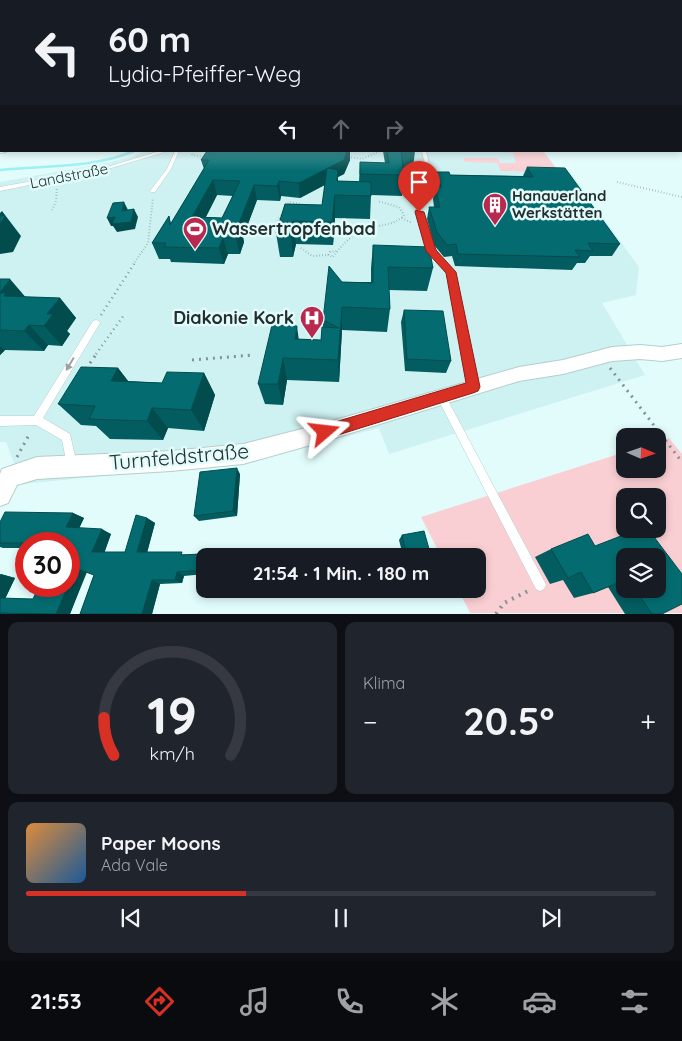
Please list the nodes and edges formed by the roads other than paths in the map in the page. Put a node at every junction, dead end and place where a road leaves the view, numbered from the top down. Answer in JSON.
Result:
{"nodes":[{"id":1,"x":163,"y":152,"type":"edge"},
{"id":2,"x":176,"y":152,"type":"edge"},
{"id":3,"x":424,"y":152,"type":"edge"},
{"id":4,"x":0,"y":188,"type":"edge"},
{"id":5,"x":153,"y":191,"type":"road end"},
{"id":6,"x":96,"y":323,"type":"road end"},
{"id":7,"x":682,"y":351,"type":"edge"},
{"id":8,"x":473,"y":387,"type":"junction"},
{"id":9,"x":441,"y":396,"type":"junction"},
{"id":10,"x":37,"y":420,"type":"junction"},
{"id":11,"x":0,"y":421,"type":"edge"},
{"id":12,"x":72,"y":467,"type":"junction"},
{"id":13,"x":5,"y":486,"type":"edge"},
{"id":14,"x":540,"y":585,"type":"road end"}],
"edges":[{"from":1,"to":4,"type":"lane","name":"Landstraße"},
{"from":2,"to":5,"type":"lane"},
{"from":3,"to":8,"type":"lane"},
{"from":6,"to":10,"type":"lane","one_way":true},
{"from":7,"to":8,"type":"street","name":"Turnfeldstraße"},
{"from":8,"to":9,"type":"street","name":"Turnfeldstraße"},
{"from":9,"to":12,"type":"street","name":"Turnfeldstraße"},
{"from":9,"to":14,"type":"lane"},
{"from":10,"to":11,"type":"lane"},
{"from":10,"to":12,"type":"lane"},
{"from":12,"to":13,"type":"street","name":"Turnfeldstraße"}]}
